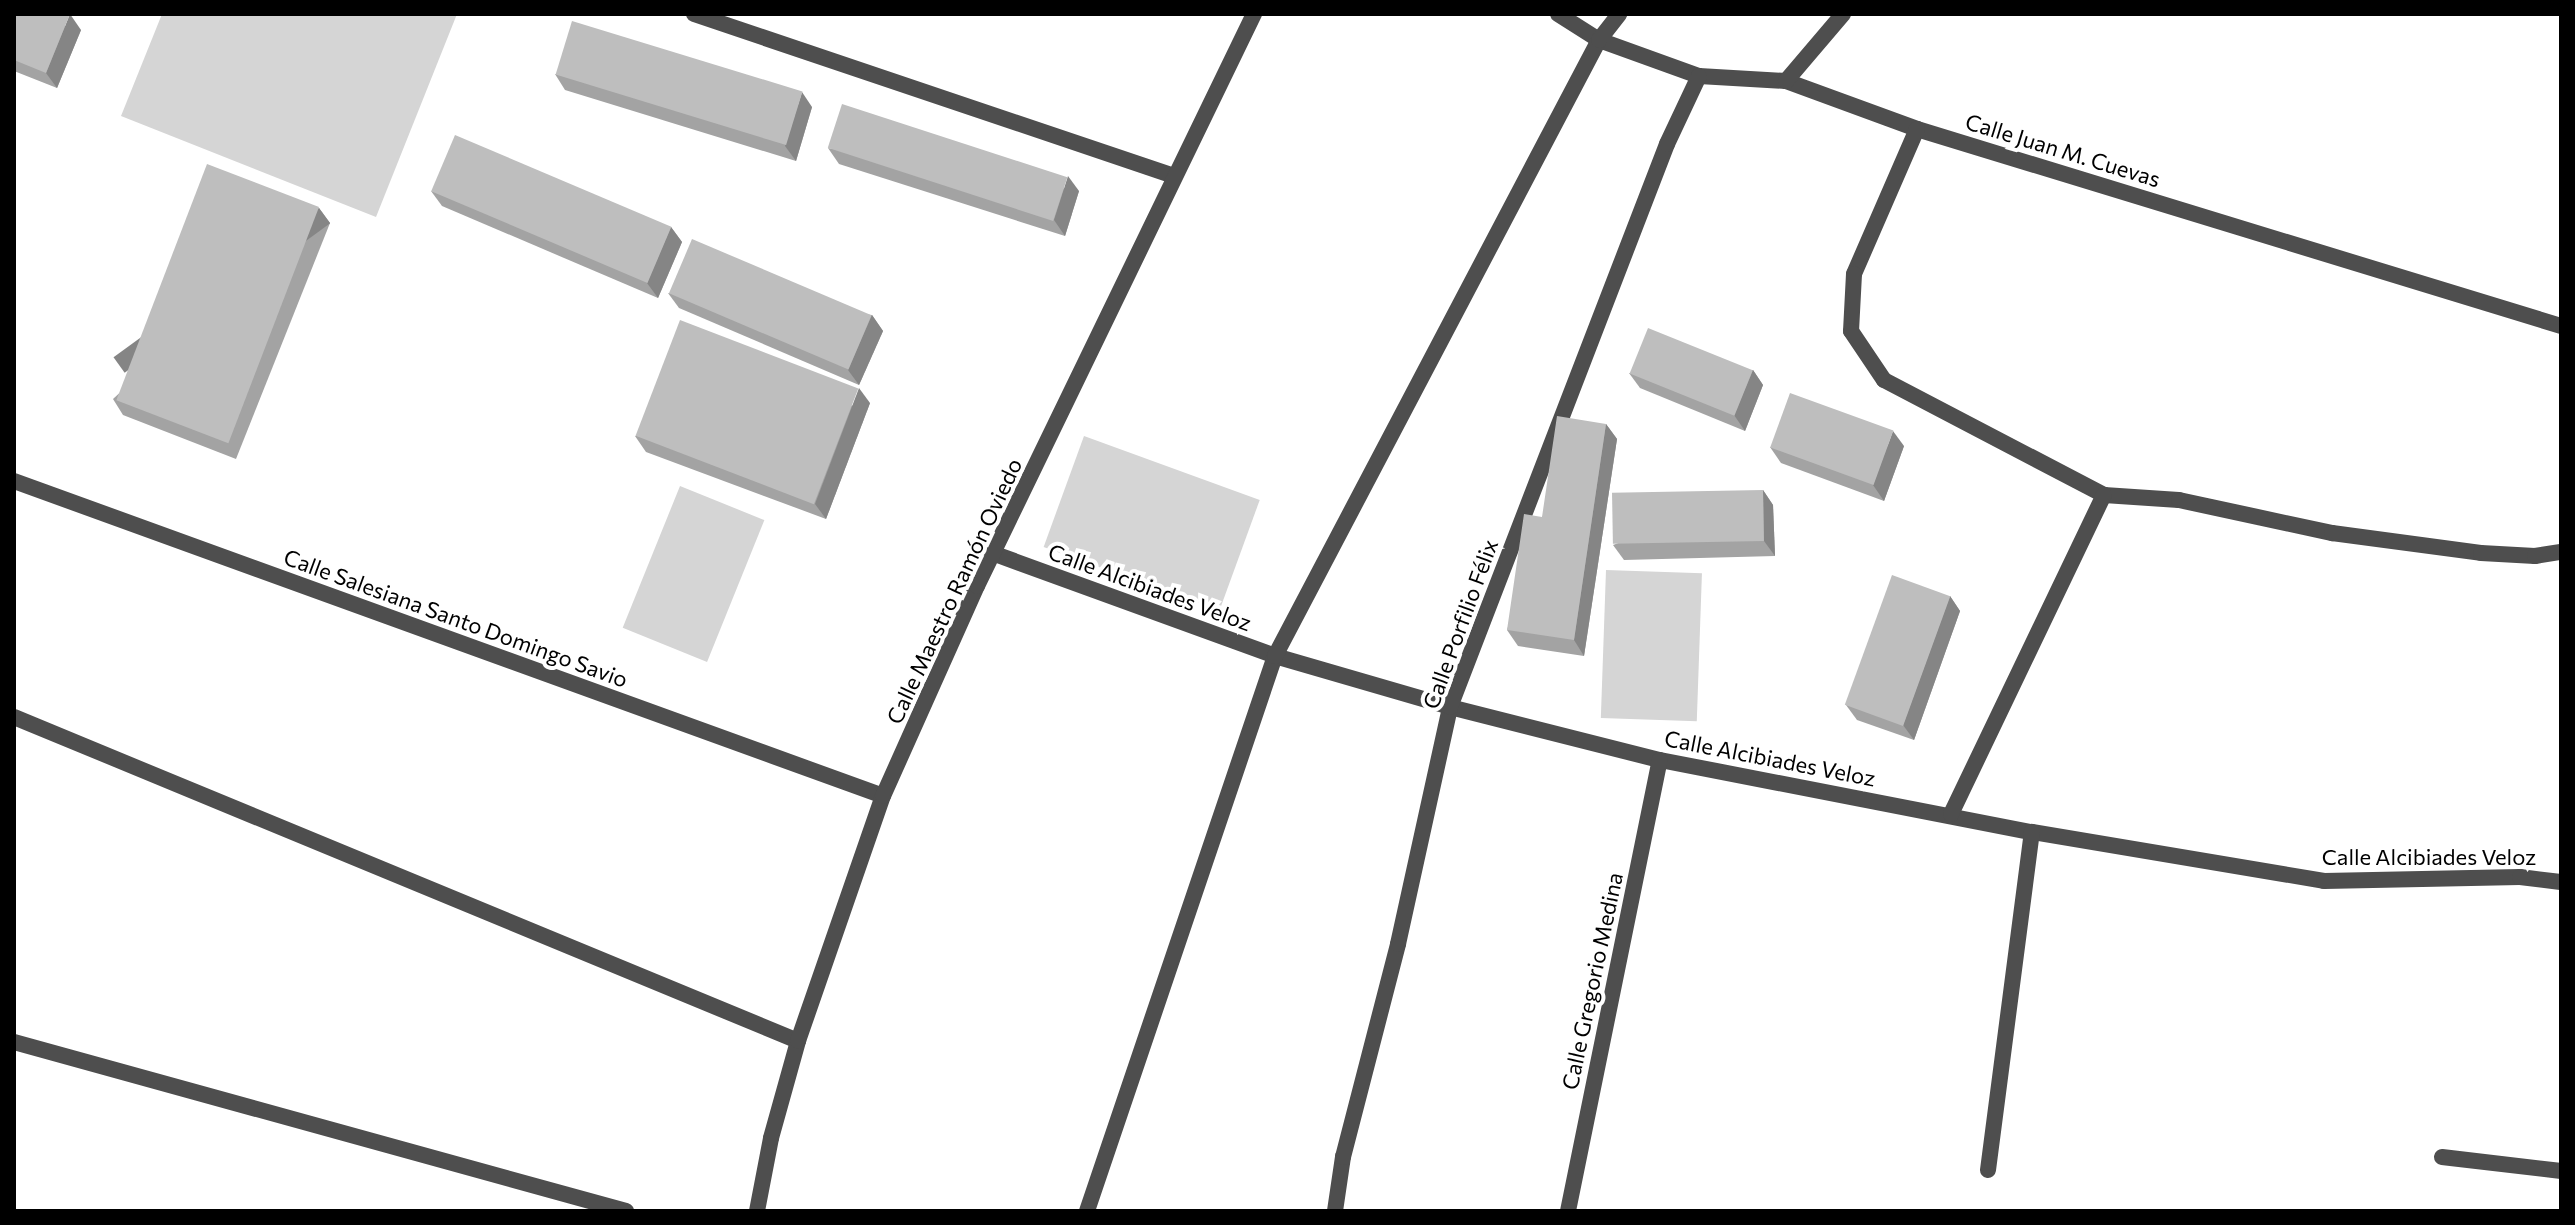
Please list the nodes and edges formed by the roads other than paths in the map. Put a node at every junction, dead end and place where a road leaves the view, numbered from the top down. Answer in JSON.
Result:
{"nodes":[{"id":1,"x":694,"y":14,"type":"edge"},
{"id":2,"x":1254,"y":14,"type":"edge"},
{"id":3,"x":1558,"y":14,"type":"edge"},
{"id":4,"x":1619,"y":14,"type":"edge"},
{"id":5,"x":1843,"y":14,"type":"edge"},
{"id":6,"x":1599,"y":40,"type":"junction"},
{"id":7,"x":1699,"y":76,"type":"junction"},
{"id":8,"x":1786,"y":81,"type":"junction"},
{"id":9,"x":1917,"y":129,"type":"junction"},
{"id":10,"x":1174,"y":176,"type":"junction"},
{"id":11,"x":2561,"y":326,"type":"edge"},
{"id":12,"x":14,"y":481,"type":"edge"},
{"id":13,"x":2104,"y":495,"type":"junction"},
{"id":14,"x":2561,"y":552,"type":"edge"},
{"id":15,"x":995,"y":554,"type":"junction"},
{"id":16,"x":1275,"y":656,"type":"junction"},
{"id":17,"x":1450,"y":707,"type":"junction"},
{"id":18,"x":14,"y":717,"type":"edge"},
{"id":19,"x":1660,"y":760,"type":"junction"},
{"id":20,"x":883,"y":796,"type":"junction"},
{"id":21,"x":1951,"y":814,"type":"junction"},
{"id":22,"x":2032,"y":832,"type":"junction"},
{"id":23,"x":2561,"y":882,"type":"edge"},
{"id":24,"x":798,"y":1041,"type":"junction"},
{"id":25,"x":14,"y":1042,"type":"edge"},
{"id":26,"x":2442,"y":1157,"type":"dead end"},
{"id":27,"x":1988,"y":1170,"type":"dead end"},
{"id":28,"x":2561,"y":1171,"type":"edge"},
{"id":29,"x":626,"y":1211,"type":"edge"},
{"id":30,"x":757,"y":1211,"type":"edge"},
{"id":31,"x":1087,"y":1211,"type":"edge"},
{"id":32,"x":1335,"y":1211,"type":"edge"},
{"id":33,"x":1568,"y":1211,"type":"edge"}],
"edges":[{"from":1,"to":10,"type":"street"},
{"from":2,"to":10,"type":"street","name":"Calle Maestro Ramón Oviedo"},
{"from":3,"to":6,"type":"street","name":"Calle Juan M. Cuevas"},
{"from":4,"to":6,"type":"street"},
{"from":5,"to":8,"type":"street"},
{"from":6,"to":7,"type":"street","name":"Calle Juan M. Cuevas"},
{"from":6,"to":16,"type":"street"},
{"from":7,"to":8,"type":"street","name":"Calle Juan M. Cuevas"},
{"from":7,"to":17,"type":"street","name":"Calle Porfilio Félix"},
{"from":8,"to":9,"type":"street","name":"Calle Juan M. Cuevas"},
{"from":9,"to":11,"type":"street","name":"Calle Juan M. Cuevas"},
{"from":9,"to":13,"type":"street"},
{"from":10,"to":15,"type":"street","name":"Calle Maestro Ramón Oviedo"},
{"from":12,"to":20,"type":"street","name":"Calle Salesiana Santo Domingo Savio"},
{"from":13,"to":14,"type":"street"},
{"from":13,"to":21,"type":"street"},
{"from":15,"to":16,"type":"street","name":"Calle Alcibiades Veloz"},
{"from":15,"to":20,"type":"street","name":"Calle Maestro Ramón Oviedo"},
{"from":16,"to":17,"type":"street","name":"Calle Alcibiades Veloz"},
{"from":16,"to":31,"type":"street"},
{"from":17,"to":19,"type":"street","name":"Calle Alcibiades Veloz"},
{"from":17,"to":32,"type":"street","name":"Calle Porfilio Félix"},
{"from":18,"to":24,"type":"street"},
{"from":19,"to":21,"type":"street","name":"Calle Alcibiades Veloz"},
{"from":19,"to":33,"type":"street","name":"Calle Gregorio Medina"},
{"from":20,"to":24,"type":"street","name":"Calle Maestro Ramón Oviedo"},
{"from":21,"to":22,"type":"street","name":"Calle Alcibiades Veloz"},
{"from":22,"to":23,"type":"street","name":"Calle Alcibiades Veloz"},
{"from":22,"to":27,"type":"street"},
{"from":24,"to":30,"type":"street","name":"Calle Maestro Ramón Oviedo"},
{"from":25,"to":29,"type":"street"},
{"from":26,"to":28,"type":"street"}]}
